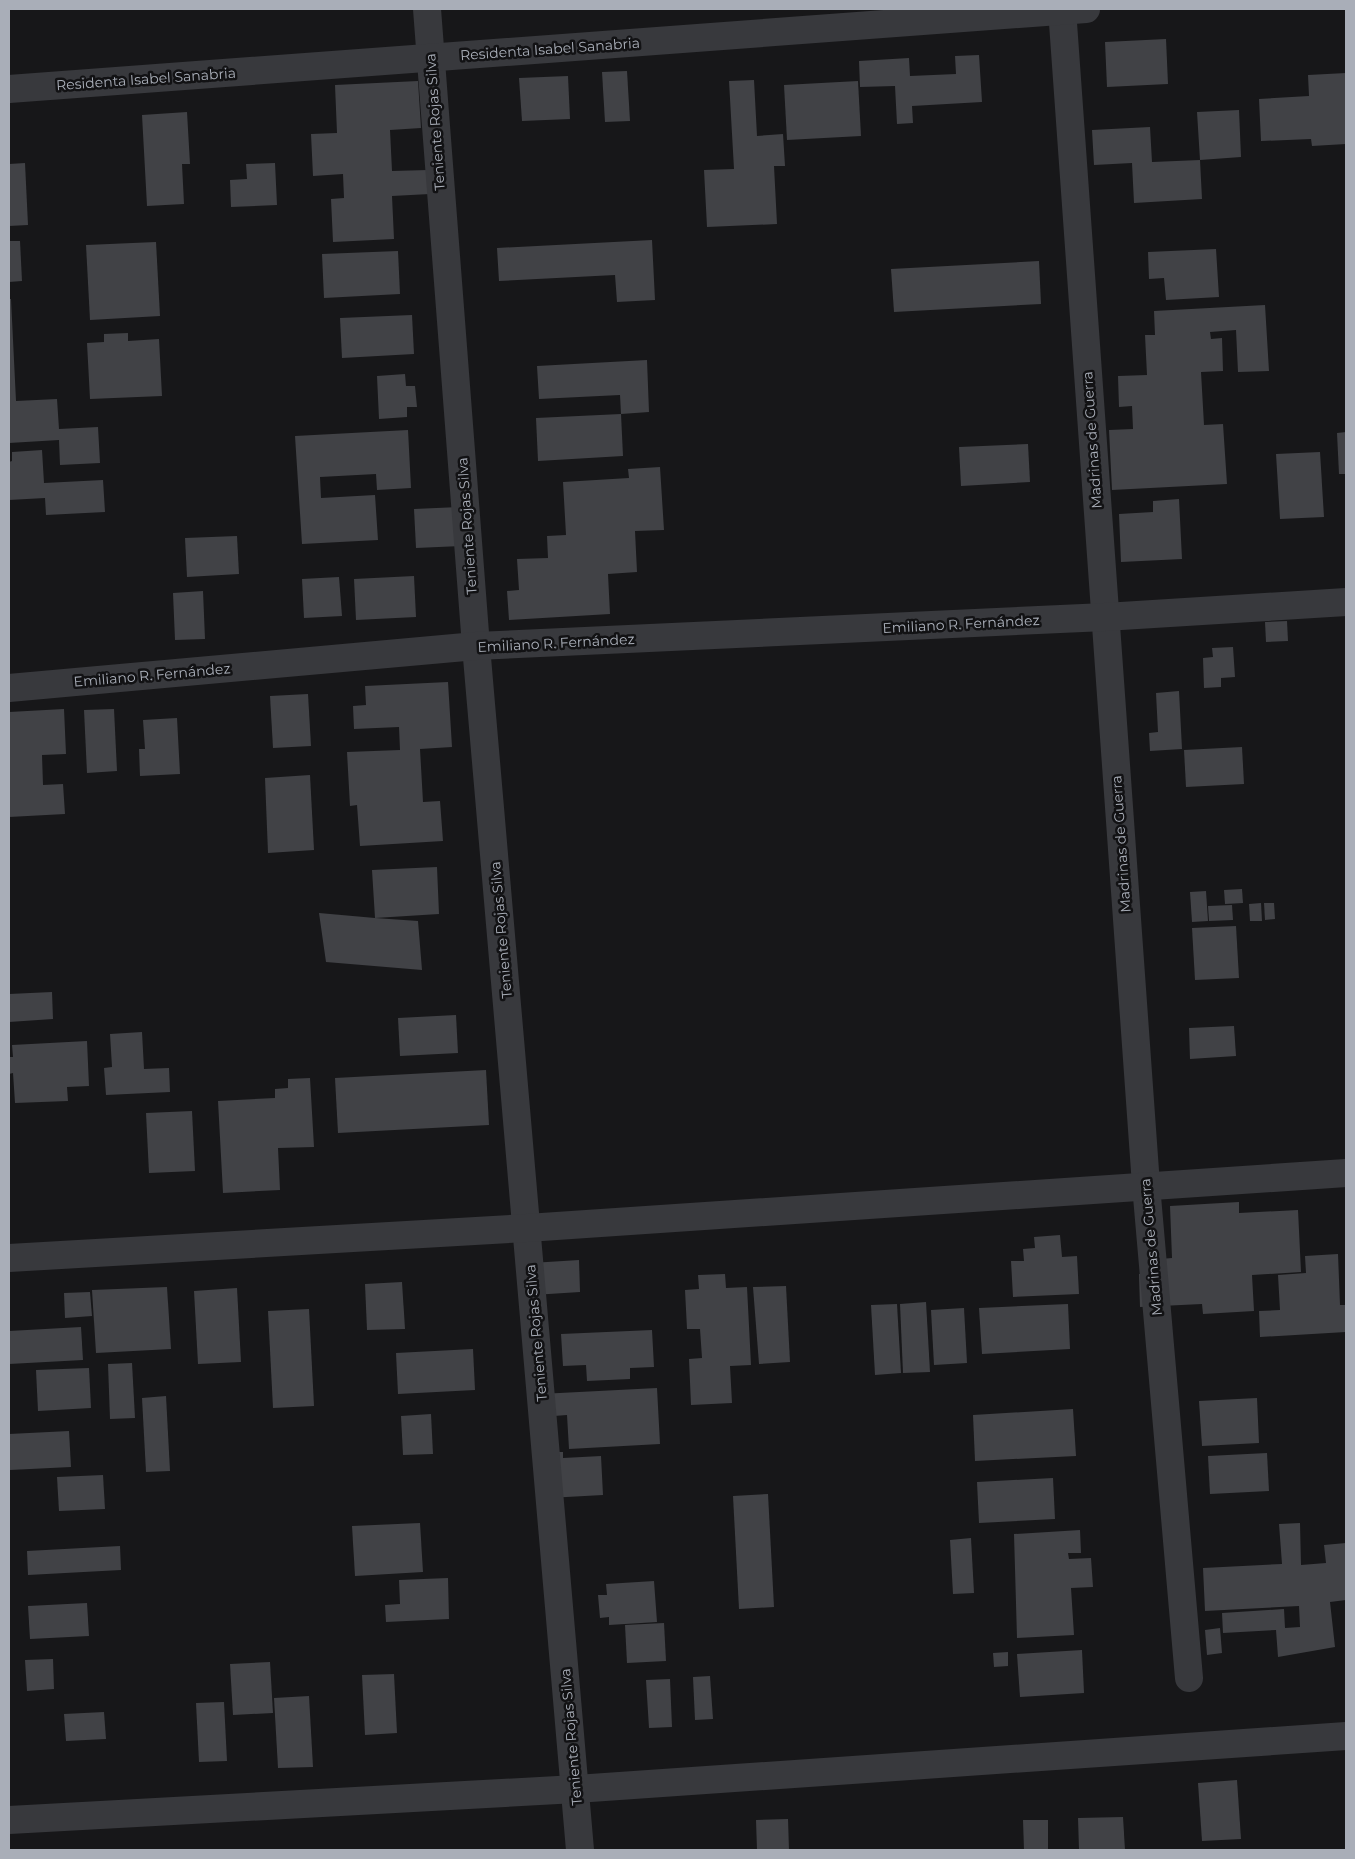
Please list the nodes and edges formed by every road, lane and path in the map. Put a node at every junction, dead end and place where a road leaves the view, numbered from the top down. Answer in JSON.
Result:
{"nodes":[{"id":1,"x":427,"y":9,"type":"edge"},
{"id":2,"x":1070,"y":9,"type":"edge"},
{"id":3,"x":430,"y":59,"type":"junction"},
{"id":4,"x":9,"y":89,"type":"edge"},
{"id":5,"x":1346,"y":602,"type":"edge"},
{"id":6,"x":1105,"y":617,"type":"junction"},
{"id":7,"x":476,"y":646,"type":"junction"},
{"id":8,"x":9,"y":688,"type":"edge"},
{"id":9,"x":1346,"y":1173,"type":"edge"},
{"id":10,"x":1146,"y":1185,"type":"junction"},
{"id":11,"x":527,"y":1228,"type":"junction"},
{"id":12,"x":9,"y":1258,"type":"edge"},
{"id":13,"x":1188,"y":1678,"type":"dead end"},
{"id":14,"x":1346,"y":1736,"type":"edge"},
{"id":15,"x":576,"y":1789,"type":"junction"},
{"id":16,"x":9,"y":1820,"type":"edge"},
{"id":17,"x":580,"y":1850,"type":"edge"}],
"edges":[{"from":1,"to":3,"type":"street","name":"Teniente Rojas Silva"},
{"from":2,"to":3,"type":"street","name":"Residenta Isabel Sanabria"},
{"from":2,"to":6,"type":"street","name":"Madrinas de Guerra"},
{"from":3,"to":4,"type":"street","name":"Residenta Isabel Sanabria"},
{"from":3,"to":7,"type":"street","name":"Teniente Rojas Silva"},
{"from":5,"to":6,"type":"street","name":"Emiliano R. Fernández"},
{"from":6,"to":7,"type":"street","name":"Emiliano R. Fernández"},
{"from":6,"to":10,"type":"street","name":"Madrinas de Guerra"},
{"from":7,"to":8,"type":"street","name":"Emiliano R. Fernández"},
{"from":7,"to":11,"type":"street","name":"Teniente Rojas Silva"},
{"from":9,"to":10,"type":"street"},
{"from":10,"to":11,"type":"street"},
{"from":10,"to":13,"type":"street","name":"Madrinas de Guerra"},
{"from":11,"to":12,"type":"street"},
{"from":11,"to":15,"type":"street","name":"Teniente Rojas Silva"},
{"from":14,"to":15,"type":"street"},
{"from":15,"to":16,"type":"street"},
{"from":15,"to":17,"type":"street","name":"Teniente Rojas Silva"}]}
